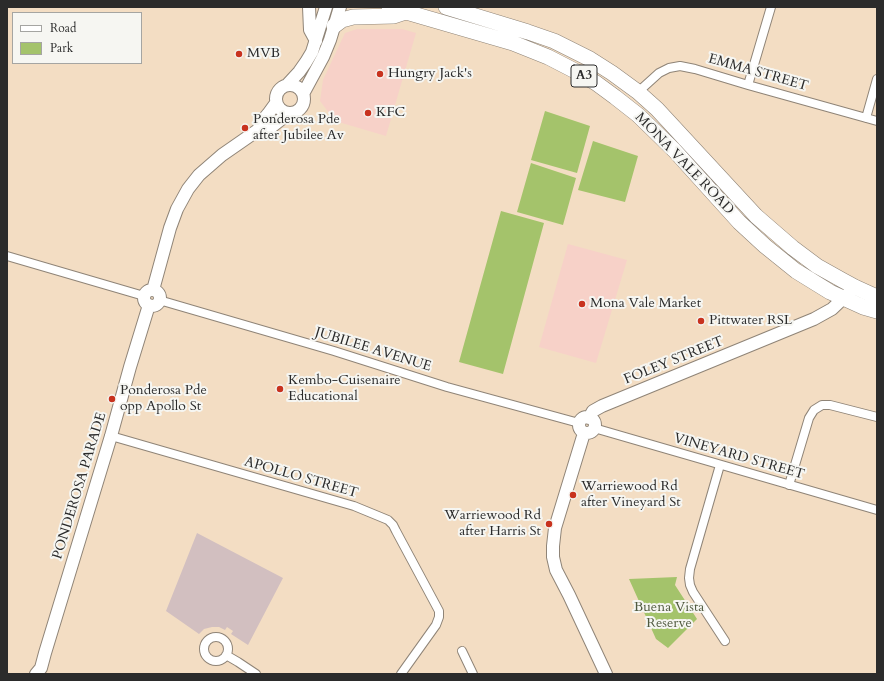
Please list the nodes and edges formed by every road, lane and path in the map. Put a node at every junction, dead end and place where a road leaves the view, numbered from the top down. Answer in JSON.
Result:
{"nodes":[{"id":1,"x":309,"y":7,"type":"edge"},
{"id":2,"x":326,"y":7,"type":"edge"},
{"id":3,"x":340,"y":7,"type":"edge"},
{"id":4,"x":389,"y":7,"type":"edge"},
{"id":5,"x":446,"y":7,"type":"edge"},
{"id":6,"x":771,"y":7,"type":"edge"},
{"id":7,"x":406,"y":12,"type":"junction"},
{"id":8,"x":334,"y":26,"type":"junction"},
{"id":9,"x":316,"y":41,"type":"junction"},
{"id":10,"x":579,"y":73,"type":"junction"},
{"id":11,"x":877,"y":79,"type":"edge"},
{"id":12,"x":287,"y":85,"type":"junction"},
{"id":13,"x":748,"y":85,"type":"junction"},
{"id":14,"x":638,"y":92,"type":"junction"},
{"id":15,"x":303,"y":94,"type":"junction"},
{"id":16,"x":276,"y":103,"type":"junction"},
{"id":17,"x":289,"y":113,"type":"junction"},
{"id":18,"x":866,"y":118,"type":"junction"},
{"id":19,"x":877,"y":121,"type":"edge"},
{"id":20,"x":647,"y":124,"type":"junction"},
{"id":21,"x":258,"y":130,"type":"junction"},
{"id":22,"x":7,"y":256,"type":"edge"},
{"id":23,"x":855,"y":287,"type":"junction"},
{"id":24,"x":877,"y":297,"type":"edge"},
{"id":25,"x":151,"y":298,"type":"junction"},
{"id":26,"x":844,"y":298,"type":"junction"},
{"id":27,"x":877,"y":311,"type":"edge"},
{"id":28,"x":877,"y":417,"type":"edge"},
{"id":29,"x":586,"y":425,"type":"junction"},
{"id":30,"x":111,"y":436,"type":"junction"},
{"id":31,"x":720,"y":464,"type":"junction"},
{"id":32,"x":789,"y":485,"type":"junction"},
{"id":33,"x":877,"y":510,"type":"edge"},
{"id":34,"x":725,"y":641,"type":"dead end"},
{"id":35,"x":462,"y":651,"type":"dead end"},
{"id":36,"x":226,"y":655,"type":"dead end"},
{"id":37,"x":36,"y":674,"type":"edge"},
{"id":38,"x":256,"y":674,"type":"edge"},
{"id":39,"x":401,"y":674,"type":"edge"},
{"id":40,"x":473,"y":674,"type":"edge"},
{"id":41,"x":606,"y":674,"type":"edge"}],
"edges":[{"from":1,"to":9,"type":"street"},
{"from":2,"to":9,"type":"street"},
{"from":3,"to":8,"type":"street"},
{"from":4,"to":7,"type":"highway","name":"MONA VALE ROAD","number":"A3"},
{"from":5,"to":14,"type":"highway","name":"MONA VALE ROAD","number":"A3"},
{"from":6,"to":13,"type":"street"},
{"from":7,"to":8,"type":"highway"},
{"from":7,"to":10,"type":"highway","name":"MONA VALE ROAD","number":"A3"},
{"from":8,"to":15,"type":"street"},
{"from":9,"to":12,"type":"street"},
{"from":10,"to":14,"type":"highway"},
{"from":10,"to":20,"type":"highway","name":"MONA VALE ROAD","number":"A3"},
{"from":11,"to":18,"type":"street"},
{"from":12,"to":15,"type":"street"},
{"from":12,"to":16,"type":"street"},
{"from":13,"to":14,"type":"street","name":"EMMA STREET"},
{"from":13,"to":18,"type":"street","name":"EMMA STREET"},
{"from":14,"to":20,"type":"highway"},
{"from":14,"to":23,"type":"highway","name":"MONA VALE ROAD","number":"A3"},
{"from":15,"to":17,"type":"street"},
{"from":16,"to":17,"type":"street"},
{"from":16,"to":21,"type":"street","name":"PONDEROSA PARADE"},
{"from":17,"to":21,"type":"street","name":"PONDEROSA PARADE"},
{"from":18,"to":19,"type":"street","name":"EMMA STREET"},
{"from":20,"to":26,"type":"highway","name":"MONA VALE ROAD","number":"A3"},
{"from":21,"to":25,"type":"street","name":"PONDEROSA PARADE"},
{"from":22,"to":25,"type":"street","name":"JUBILEE AVENUE"},
{"from":23,"to":24,"type":"highway","name":"MONA VALE ROAD","number":"A3"},
{"from":23,"to":26,"type":"street","name":"FOLEY STREET"},
{"from":25,"to":29,"type":"street","name":"JUBILEE AVENUE"},
{"from":25,"to":30,"type":"street","name":"PONDEROSA PARADE"},
{"from":26,"to":27,"type":"highway","name":"MONA VALE ROAD","number":"A3"},
{"from":26,"to":29,"type":"street","name":"FOLEY STREET"},
{"from":28,"to":32,"type":"street"},
{"from":29,"to":31,"type":"street","name":"VINEYARD STREET"},
{"from":29,"to":41,"type":"street"},
{"from":30,"to":37,"type":"street","name":"PONDEROSA PARADE"},
{"from":30,"to":39,"type":"street","name":"APOLLO STREET"},
{"from":31,"to":32,"type":"street","name":"VINEYARD STREET"},
{"from":31,"to":34,"type":"street"},
{"from":32,"to":33,"type":"street","name":"VINEYARD STREET"},
{"from":35,"to":40,"type":"street"},
{"from":36,"to":38,"type":"street"}]}
